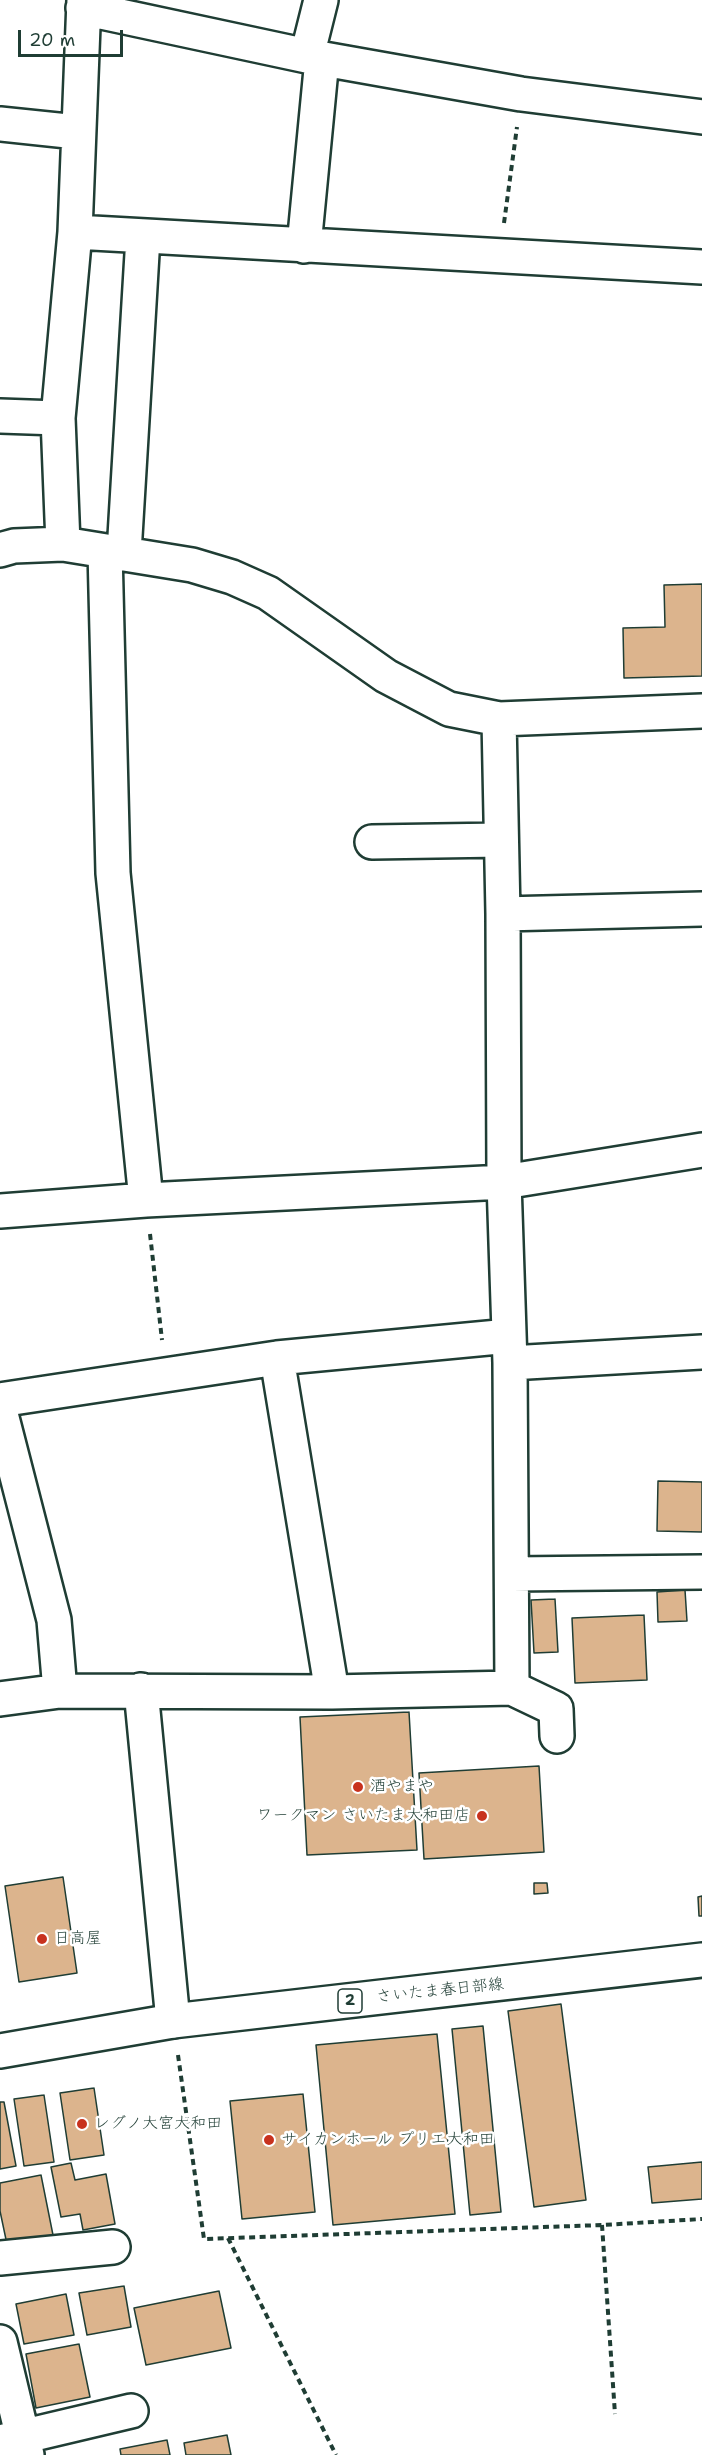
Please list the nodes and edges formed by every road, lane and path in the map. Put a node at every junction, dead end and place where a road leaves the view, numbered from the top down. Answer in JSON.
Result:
{"nodes":[{"id":1,"x":321,"y":0,"type":"edge"},
{"id":2,"x":83,"y":4,"type":"edge"},
{"id":3,"x":315,"y":57,"type":"junction"},
{"id":4,"x":521,"y":93,"type":"junction"},
{"id":5,"x":702,"y":117,"type":"edge"},
{"id":6,"x":0,"y":124,"type":"edge"},
{"id":7,"x":77,"y":132,"type":"junction"},
{"id":8,"x":75,"y":232,"type":"junction"},
{"id":9,"x":143,"y":237,"type":"junction"},
{"id":10,"x":304,"y":246,"type":"junction"},
{"id":11,"x":500,"y":257,"type":"junction"},
{"id":12,"x":702,"y":267,"type":"edge"},
{"id":13,"x":0,"y":416,"type":"edge"},
{"id":14,"x":58,"y":418,"type":"junction"},
{"id":15,"x":63,"y":544,"type":"junction"},
{"id":16,"x":0,"y":550,"type":"edge"},
{"id":17,"x":114,"y":552,"type":"junction"},
{"id":18,"x":702,"y":711,"type":"edge"},
{"id":19,"x":499,"y":719,"type":"junction"},
{"id":20,"x":501,"y":840,"type":"junction"},
{"id":21,"x":372,"y":842,"type":"dead end"},
{"id":22,"x":702,"y":909,"type":"edge"},
{"id":23,"x":503,"y":914,"type":"junction"},
{"id":24,"x":702,"y":1150,"type":"edge"},
{"id":25,"x":504,"y":1182,"type":"junction"},
{"id":26,"x":146,"y":1200,"type":"junction"},
{"id":27,"x":0,"y":1211,"type":"edge"},
{"id":28,"x":510,"y":1349,"type":"junction"},
{"id":29,"x":702,"y":1352,"type":"edge"},
{"id":30,"x":277,"y":1358,"type":"junction"},
{"id":31,"x":166,"y":1374,"type":"junction"},
{"id":32,"x":0,"y":1400,"type":"edge"},
{"id":33,"x":0,"y":1410,"type":"edge"},
{"id":34,"x":702,"y":1572,"type":"edge"},
{"id":35,"x":512,"y":1574,"type":"junction"},
{"id":36,"x":512,"y":1688,"type":"junction"},
{"id":37,"x":60,"y":1690,"type":"junction"},
{"id":38,"x":141,"y":1690,"type":"junction"},
{"id":39,"x":332,"y":1692,"type":"junction"},
{"id":40,"x":0,"y":1699,"type":"edge"},
{"id":41,"x":558,"y":1736,"type":"dead end"},
{"id":42,"x":702,"y":1960,"type":"edge"},
{"id":43,"x":173,"y":2021,"type":"junction"},
{"id":44,"x":0,"y":2051,"type":"edge"},
{"id":45,"x":702,"y":2218,"type":"edge"},
{"id":46,"x":602,"y":2225,"type":"junction"},
{"id":47,"x":228,"y":2238,"type":"junction"},
{"id":48,"x":113,"y":2247,"type":"dead end"},
{"id":49,"x":0,"y":2258,"type":"edge"},
{"id":50,"x":0,"y":2342,"type":"edge"},
{"id":51,"x":131,"y":2411,"type":"dead end"},
{"id":52,"x":615,"y":2414,"type":"dead end"},
{"id":53,"x":16,"y":2445,"type":"edge"},
{"id":54,"x":336,"y":2455,"type":"edge"}],
"edges":[{"from":1,"to":3,"type":"street"},
{"from":2,"to":3,"type":"street"},
{"from":2,"to":7,"type":"street"},
{"from":3,"to":4,"type":"street"},
{"from":3,"to":10,"type":"street"},
{"from":4,"to":5,"type":"street"},
{"from":4,"to":11,"type":"path"},
{"from":6,"to":7,"type":"street"},
{"from":7,"to":8,"type":"street"},
{"from":8,"to":9,"type":"street"},
{"from":8,"to":14,"type":"street"},
{"from":9,"to":10,"type":"street"},
{"from":9,"to":17,"type":"street"},
{"from":10,"to":11,"type":"street"},
{"from":11,"to":12,"type":"street"},
{"from":13,"to":14,"type":"street"},
{"from":14,"to":15,"type":"street"},
{"from":15,"to":16,"type":"street"},
{"from":15,"to":17,"type":"street"},
{"from":17,"to":19,"type":"street"},
{"from":17,"to":26,"type":"street"},
{"from":18,"to":19,"type":"street"},
{"from":19,"to":20,"type":"street"},
{"from":20,"to":21,"type":"street"},
{"from":20,"to":23,"type":"street"},
{"from":22,"to":23,"type":"street"},
{"from":23,"to":25,"type":"street"},
{"from":24,"to":25,"type":"street"},
{"from":25,"to":26,"type":"street"},
{"from":25,"to":28,"type":"street"},
{"from":26,"to":27,"type":"street"},
{"from":26,"to":31,"type":"path"},
{"from":28,"to":29,"type":"street"},
{"from":28,"to":30,"type":"street"},
{"from":28,"to":35,"type":"street"},
{"from":30,"to":31,"type":"street"},
{"from":30,"to":39,"type":"street"},
{"from":31,"to":32,"type":"street"},
{"from":33,"to":37,"type":"street"},
{"from":34,"to":35,"type":"street"},
{"from":35,"to":36,"type":"street"},
{"from":36,"to":39,"type":"street"},
{"from":36,"to":41,"type":"street"},
{"from":37,"to":38,"type":"street"},
{"from":37,"to":40,"type":"street"},
{"from":38,"to":39,"type":"street"},
{"from":38,"to":43,"type":"street"},
{"from":42,"to":43,"type":"street","name":"さいたま春日部線","number":"2"},
{"from":43,"to":44,"type":"street","name":"さいたま春日部線","number":"2"},
{"from":43,"to":47,"type":"path"},
{"from":45,"to":46,"type":"path"},
{"from":46,"to":47,"type":"path"},
{"from":46,"to":52,"type":"path"},
{"from":47,"to":54,"type":"path"},
{"from":48,"to":49,"type":"street"},
{"from":50,"to":53,"type":"street"},
{"from":51,"to":53,"type":"street"}]}
